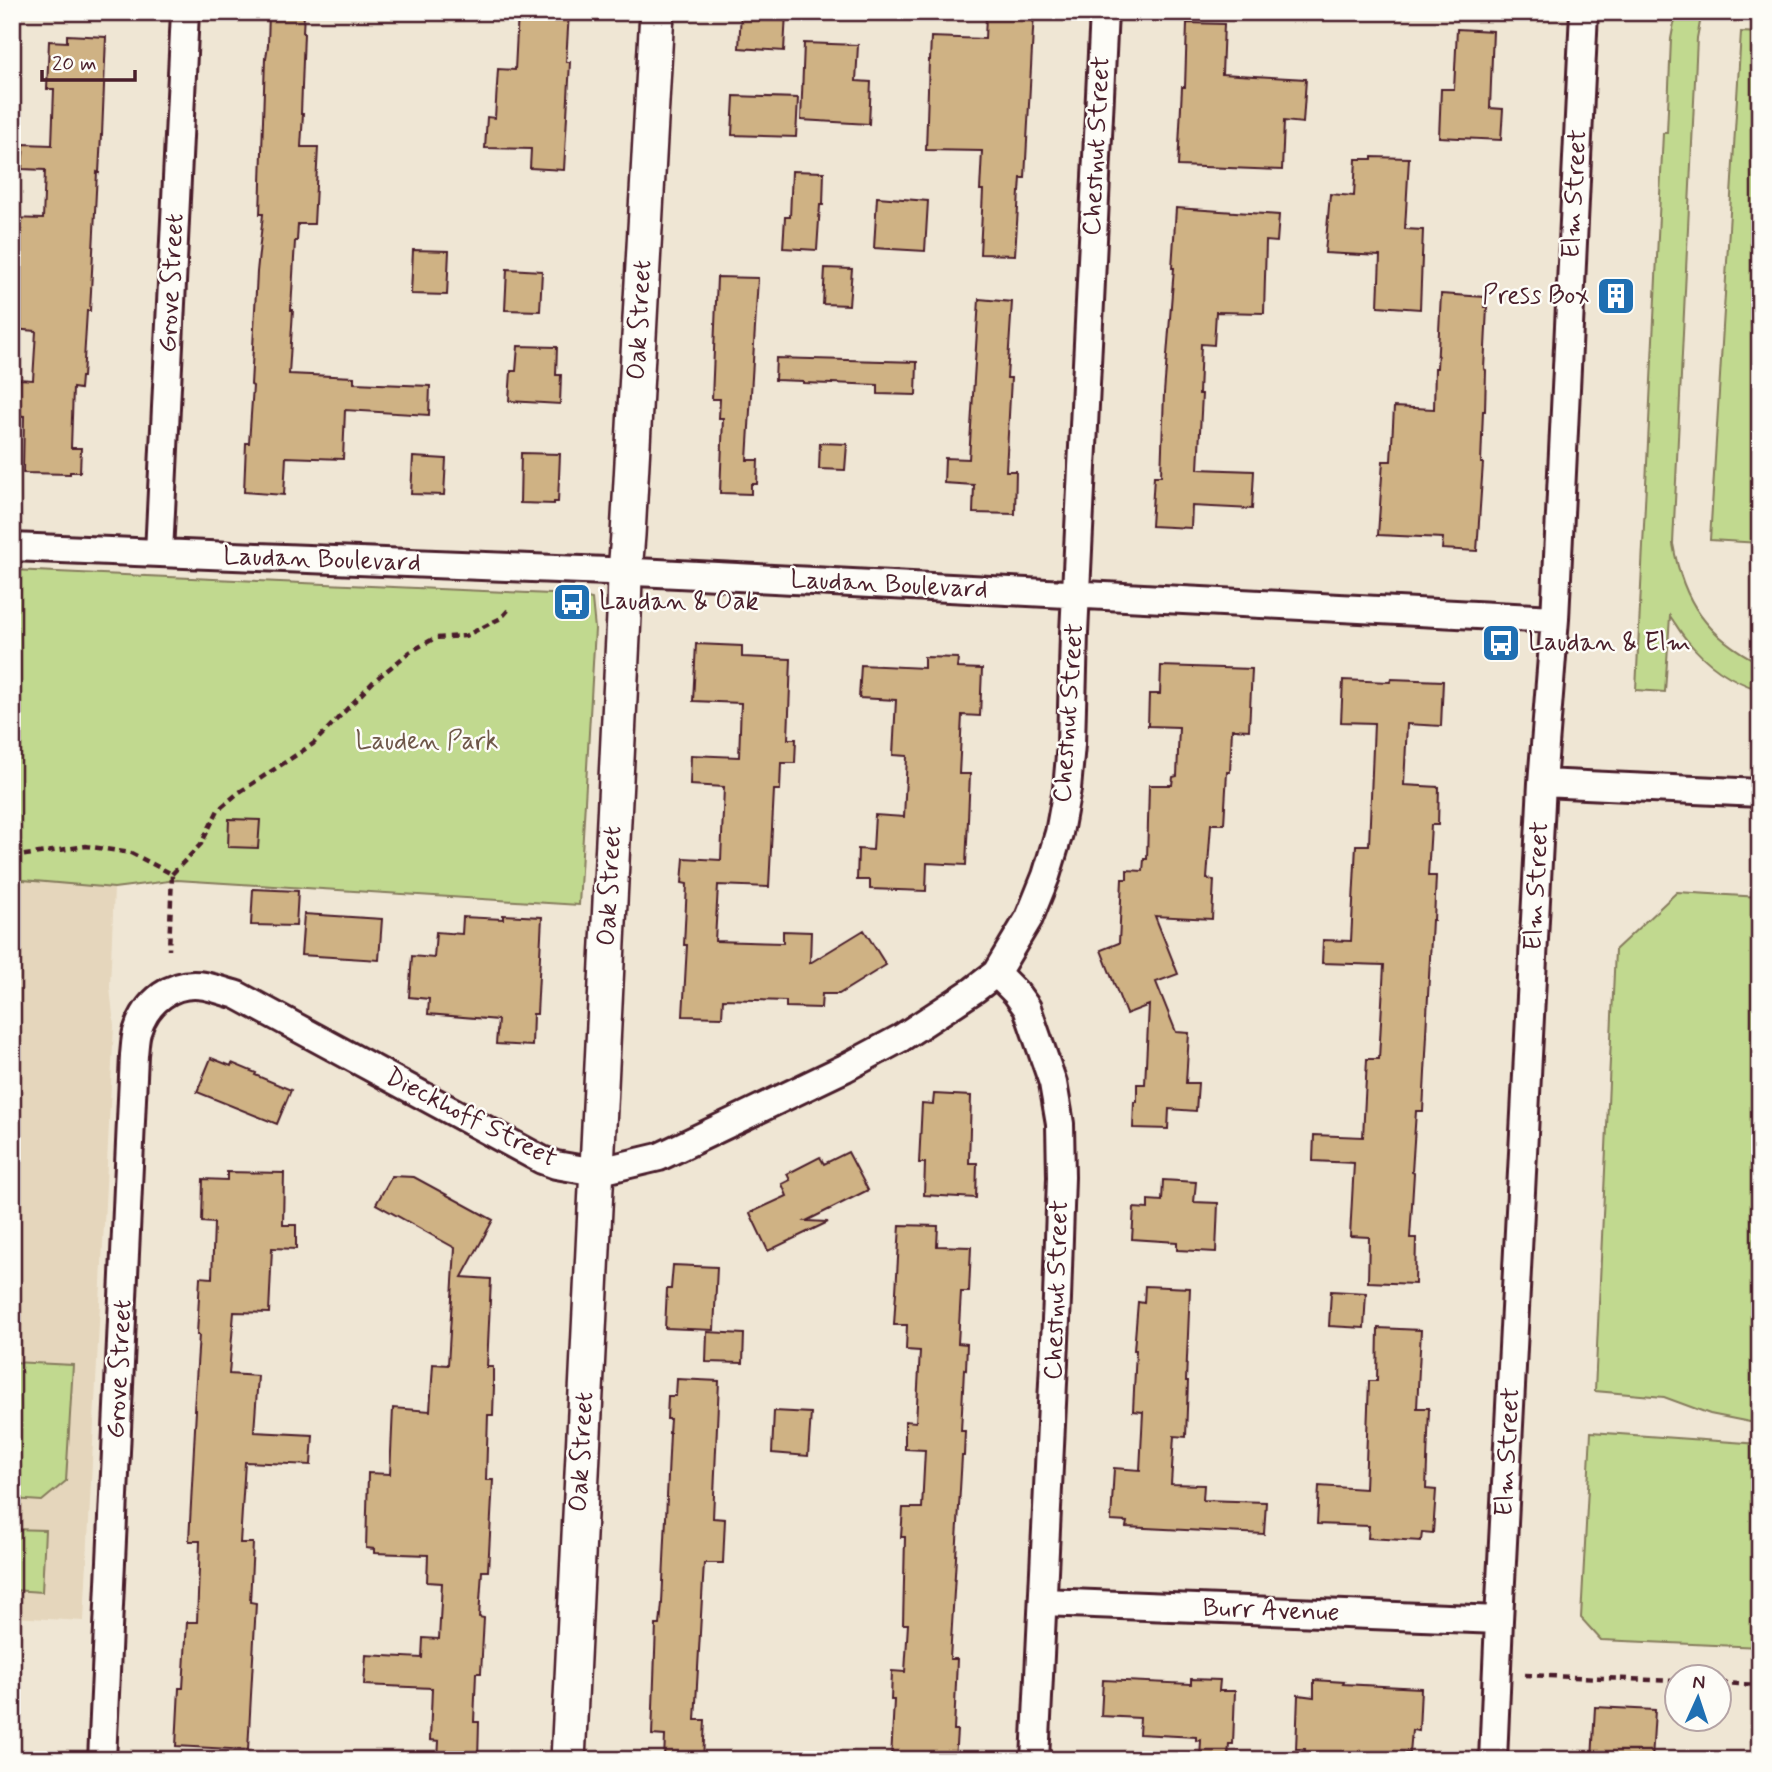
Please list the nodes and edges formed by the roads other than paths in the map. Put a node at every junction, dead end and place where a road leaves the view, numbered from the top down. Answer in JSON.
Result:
{"nodes":[{"id":1,"x":186,"y":12,"type":"edge"},
{"id":2,"x":657,"y":12,"type":"edge"},
{"id":3,"x":1104,"y":12,"type":"edge"},
{"id":4,"x":1584,"y":12,"type":"edge"},
{"id":5,"x":12,"y":548,"type":"edge"},
{"id":6,"x":159,"y":553,"type":"junction"},
{"id":7,"x":625,"y":572,"type":"junction"},
{"id":8,"x":1076,"y":594,"type":"junction"},
{"id":9,"x":1555,"y":619,"type":"junction"},
{"id":10,"x":1542,"y":783,"type":"junction"},
{"id":11,"x":1760,"y":793,"type":"edge"},
{"id":12,"x":996,"y":973,"type":"junction"},
{"id":13,"x":168,"y":990,"type":"joint"},
{"id":14,"x":596,"y":1172,"type":"junction"},
{"id":15,"x":1043,"y":1602,"type":"junction"},
{"id":16,"x":1499,"y":1620,"type":"junction"},
{"id":17,"x":102,"y":1760,"type":"edge"},
{"id":18,"x":568,"y":1760,"type":"edge"},
{"id":19,"x":1035,"y":1760,"type":"edge"},
{"id":20,"x":1493,"y":1760,"type":"edge"}],
"edges":[{"from":1,"to":6,"type":"street","name":"Grove Street"},
{"from":2,"to":7,"type":"street","name":"Oak Street"},
{"from":3,"to":8,"type":"street","name":"Chestnut Street"},
{"from":4,"to":9,"type":"street","name":"Elm Street"},
{"from":5,"to":6,"type":"street","name":"Laudan Boulevard"},
{"from":6,"to":7,"type":"street","name":"Laudan Boulevard"},
{"from":7,"to":8,"type":"street","name":"Laudan Boulevard"},
{"from":7,"to":14,"type":"street","name":"Oak Street"},
{"from":8,"to":9,"type":"street","name":"Laudan Boulevard"},
{"from":8,"to":12,"type":"street","name":"Chestnut Street"},
{"from":9,"to":10,"type":"street","name":"Elm Street"},
{"from":10,"to":11,"type":"street"},
{"from":10,"to":16,"type":"street","name":"Elm Street"},
{"from":12,"to":14,"type":"street","name":"Dieckhoff Street"},
{"from":12,"to":15,"type":"street","name":"Chestnut Street"},
{"from":13,"to":14,"type":"street","name":"Dieckhoff Street"},
{"from":13,"to":17,"type":"street","name":"Grove Street"},
{"from":14,"to":18,"type":"street","name":"Oak Street"},
{"from":15,"to":16,"type":"street","name":"Burr Avenue"},
{"from":15,"to":19,"type":"street","name":"Chestnut Street"},
{"from":16,"to":20,"type":"street","name":"Elm Street"}]}
